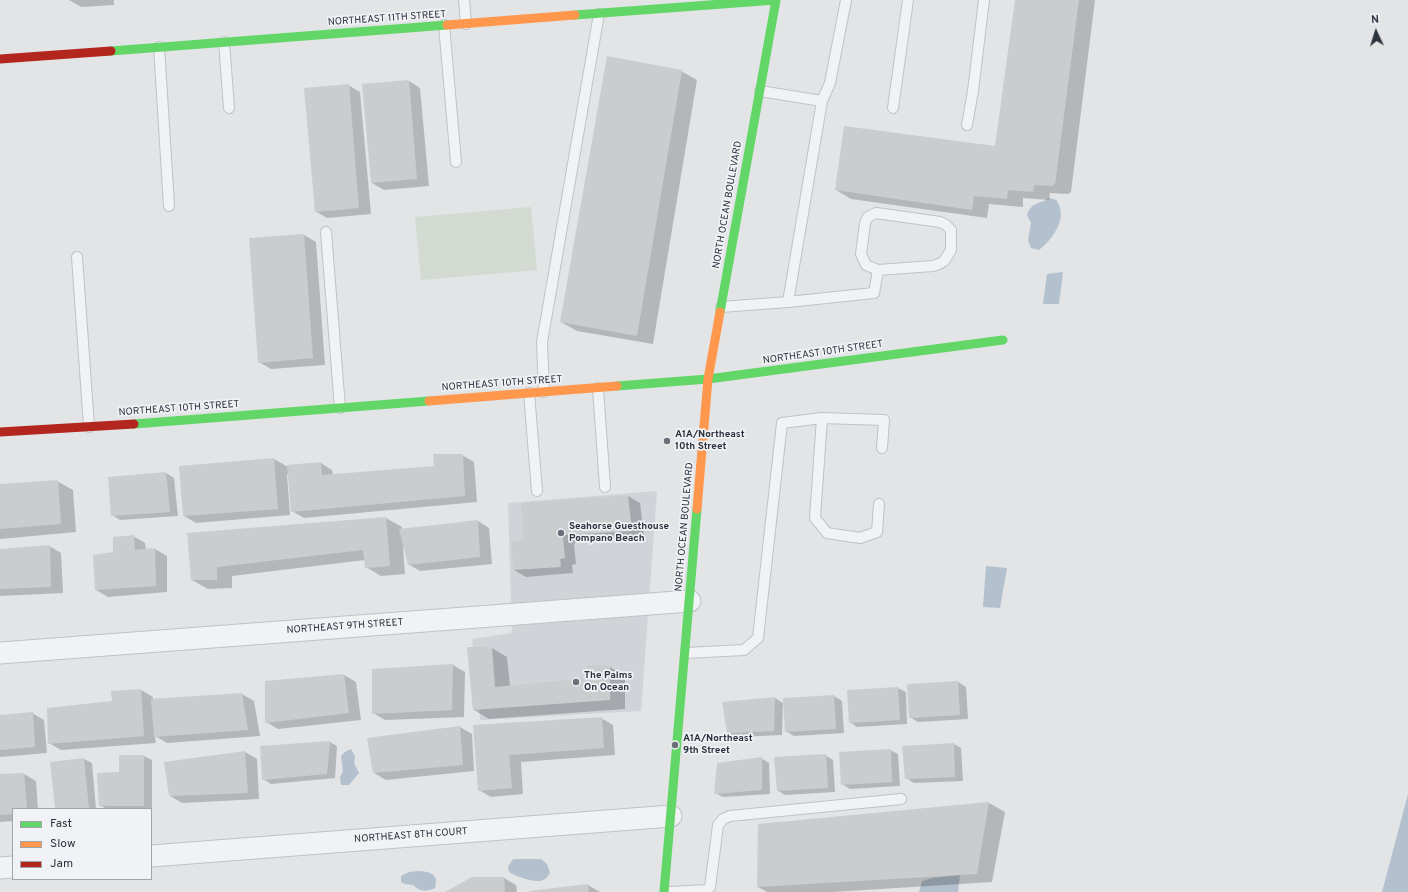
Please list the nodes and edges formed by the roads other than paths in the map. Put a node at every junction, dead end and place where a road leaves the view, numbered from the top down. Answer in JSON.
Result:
{"nodes":[{"id":1,"x":464,"y":0,"type":"edge"},
{"id":2,"x":609,"y":0,"type":"edge"},
{"id":3,"x":776,"y":0,"type":"edge"},
{"id":4,"x":846,"y":0,"type":"edge"},
{"id":5,"x":908,"y":0,"type":"edge"},
{"id":6,"x":984,"y":0,"type":"edge"},
{"id":7,"x":610,"y":13,"type":"junction"},
{"id":8,"x":599,"y":14,"type":"junction"},
{"id":9,"x":466,"y":24,"type":"junction"},
{"id":10,"x":444,"y":25,"type":"junction"},
{"id":11,"x":224,"y":42,"type":"junction"},
{"id":12,"x":159,"y":47,"type":"junction"},
{"id":13,"x":0,"y":59,"type":"edge"},
{"id":14,"x":760,"y":91,"type":"junction"},
{"id":15,"x":822,"y":101,"type":"junction"},
{"id":16,"x":229,"y":108,"type":"dead end"},
{"id":17,"x":893,"y":108,"type":"dead end"},
{"id":18,"x":967,"y":125,"type":"dead end"},
{"id":19,"x":456,"y":162,"type":"dead end"},
{"id":20,"x":169,"y":206,"type":"dead end"},
{"id":21,"x":326,"y":232,"type":"dead end"},
{"id":22,"x":77,"y":257,"type":"dead end"},
{"id":23,"x":878,"y":270,"type":"junction"},
{"id":24,"x":788,"y":302,"type":"junction"},
{"id":25,"x":721,"y":306,"type":"junction"},
{"id":26,"x":1003,"y":340,"type":"dead end"},
{"id":27,"x":708,"y":379,"type":"junction"},
{"id":28,"x":598,"y":388,"type":"junction"},
{"id":29,"x":544,"y":392,"type":"junction"},
{"id":30,"x":529,"y":393,"type":"junction"},
{"id":31,"x":340,"y":408,"type":"junction"},
{"id":32,"x":822,"y":418,"type":"junction"},
{"id":33,"x":89,"y":427,"type":"junction"},
{"id":34,"x":0,"y":432,"type":"edge"},
{"id":35,"x":882,"y":448,"type":"dead end"},
{"id":36,"x":605,"y":487,"type":"dead end"},
{"id":37,"x":537,"y":491,"type":"dead end"},
{"id":38,"x":878,"y":504,"type":"dead end"},
{"id":39,"x":690,"y":601,"type":"junction"},
{"id":40,"x":0,"y":653,"type":"edge"},
{"id":41,"x":686,"y":653,"type":"junction"},
{"id":42,"x":901,"y":800,"type":"dead end"},
{"id":43,"x":671,"y":816,"type":"junction"},
{"id":44,"x":152,"y":856,"type":"edge"},
{"id":45,"x":12,"y":867,"type":"edge"},
{"id":46,"x":0,"y":868,"type":"edge"},
{"id":47,"x":664,"y":892,"type":"edge"},
{"id":48,"x":671,"y":892,"type":"edge"}],
"edges":[{"from":1,"to":9,"type":"lane"},
{"from":2,"to":7,"type":"lane"},
{"from":3,"to":7,"type":"street","name":"NORTHEAST 11TH STREET"},
{"from":3,"to":14,"type":"street","name":"NORTH OCEAN BOULEVARD"},
{"from":4,"to":15,"type":"lane"},
{"from":5,"to":17,"type":"lane"},
{"from":6,"to":18,"type":"lane"},
{"from":7,"to":8,"type":"street","name":"NORTHEAST 11TH STREET"},
{"from":8,"to":9,"type":"street","name":"NORTHEAST 11TH STREET"},
{"from":8,"to":29,"type":"lane"},
{"from":9,"to":10,"type":"street","name":"NORTHEAST 11TH STREET"},
{"from":10,"to":11,"type":"street","name":"NORTHEAST 11TH STREET"},
{"from":10,"to":19,"type":"lane"},
{"from":11,"to":12,"type":"street","name":"NORTHEAST 11TH STREET"},
{"from":11,"to":16,"type":"lane"},
{"from":12,"to":13,"type":"street","name":"NORTHEAST 11TH STREET"},
{"from":12,"to":20,"type":"lane"},
{"from":14,"to":15,"type":"lane"},
{"from":14,"to":25,"type":"street","name":"NORTH OCEAN BOULEVARD"},
{"from":15,"to":24,"type":"lane"},
{"from":21,"to":31,"type":"lane"},
{"from":22,"to":33,"type":"lane"},
{"from":23,"to":23,"type":"lane"},
{"from":23,"to":24,"type":"lane"},
{"from":24,"to":25,"type":"lane"},
{"from":25,"to":27,"type":"street","name":"NORTH OCEAN BOULEVARD"},
{"from":26,"to":27,"type":"street","name":"NORTHEAST 10TH STREET"},
{"from":27,"to":28,"type":"street","name":"NORTHEAST 10TH STREET"},
{"from":27,"to":39,"type":"street","name":"NORTH OCEAN BOULEVARD"},
{"from":28,"to":29,"type":"street","name":"NORTHEAST 10TH STREET"},
{"from":28,"to":36,"type":"lane"},
{"from":29,"to":30,"type":"street","name":"NORTHEAST 10TH STREET"},
{"from":30,"to":31,"type":"street","name":"NORTHEAST 10TH STREET"},
{"from":30,"to":37,"type":"lane"},
{"from":31,"to":33,"type":"street","name":"NORTHEAST 10TH STREET"},
{"from":32,"to":35,"type":"lane"},
{"from":32,"to":38,"type":"lane"},
{"from":32,"to":41,"type":"lane"},
{"from":33,"to":34,"type":"street","name":"NORTHEAST 10TH STREET"},
{"from":39,"to":40,"type":"street","name":"NORTHEAST 9TH STREET"},
{"from":39,"to":41,"type":"street","name":"NORTH OCEAN BOULEVARD"},
{"from":41,"to":43,"type":"street","name":"NORTH OCEAN BOULEVARD"},
{"from":42,"to":48,"type":"lane"},
{"from":43,"to":44,"type":"street","name":"NORTHEAST 8TH COURT"},
{"from":43,"to":47,"type":"street","name":"NORTH OCEAN BOULEVARD"},
{"from":45,"to":46,"type":"street"}]}
